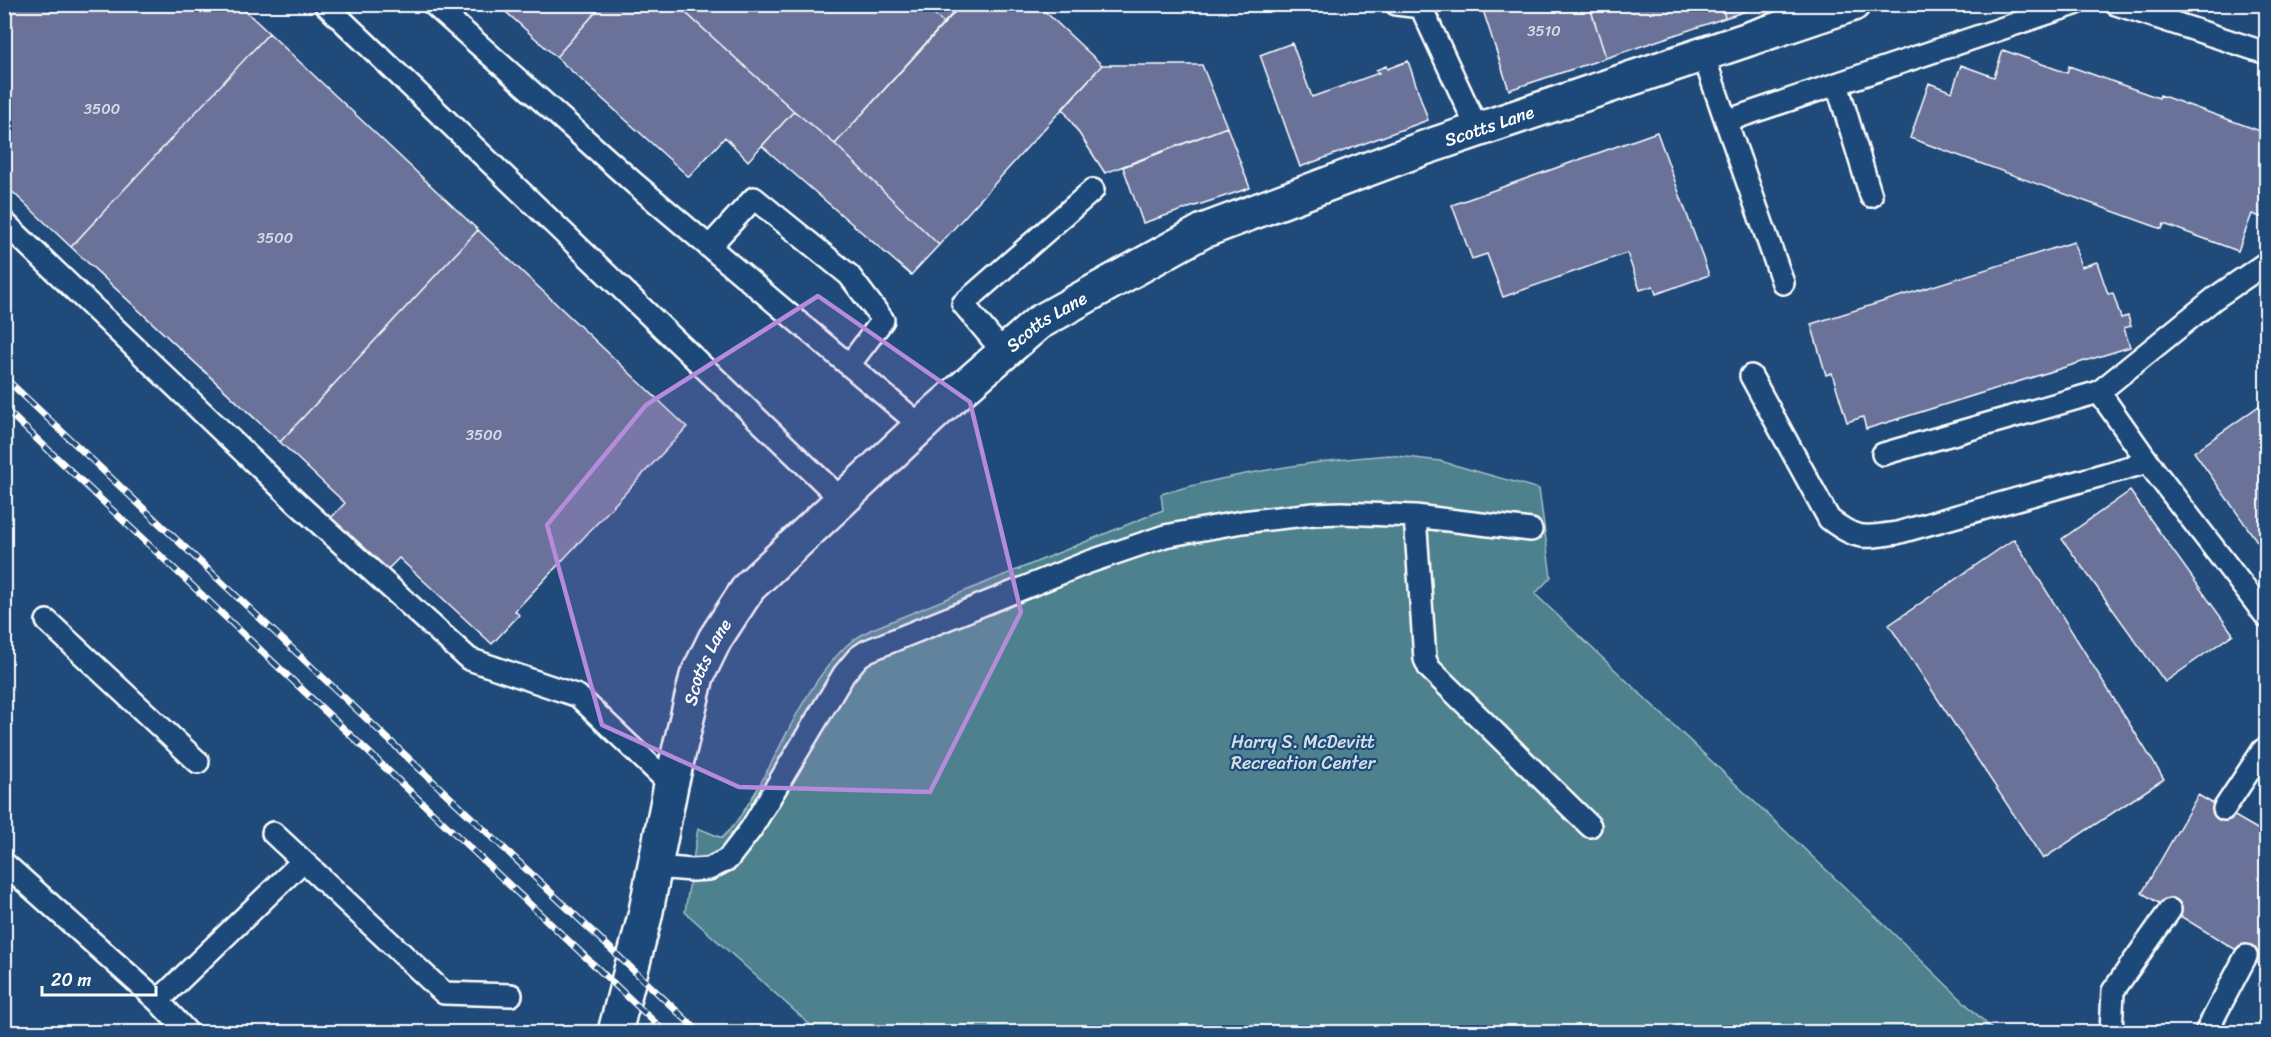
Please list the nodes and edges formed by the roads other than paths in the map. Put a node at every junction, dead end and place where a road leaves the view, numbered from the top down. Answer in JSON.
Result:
{"nodes":[{"id":1,"x":325,"y":4,"type":"edge"},
{"id":2,"x":433,"y":4,"type":"edge"},
{"id":3,"x":1396,"y":4,"type":"edge"},
{"id":4,"x":1853,"y":4,"type":"edge"},
{"id":5,"x":2074,"y":4,"type":"edge"},
{"id":6,"x":2116,"y":4,"type":"edge"},
{"id":7,"x":2031,"y":11,"type":"edge"},
{"id":8,"x":2266,"y":53,"type":"edge"},
{"id":9,"x":1703,"y":54,"type":"junction"},
{"id":10,"x":1837,"y":84,"type":"junction"},
{"id":11,"x":1726,"y":121,"type":"junction"},
{"id":12,"x":1478,"y":130,"type":"junction"},
{"id":13,"x":1093,"y":190,"type":"dead end"},
{"id":14,"x":1871,"y":195,"type":"dead end"},
{"id":15,"x":4,"y":222,"type":"edge"},
{"id":16,"x":709,"y":247,"type":"junction"},
{"id":17,"x":2266,"y":263,"type":"edge"},
{"id":18,"x":1783,"y":283,"type":"dead end"},
{"id":19,"x":1004,"y":353,"type":"junction"},
{"id":20,"x":849,"y":365,"type":"junction"},
{"id":21,"x":1751,"y":376,"type":"dead end"},
{"id":22,"x":2099,"y":392,"type":"junction"},
{"id":23,"x":921,"y":426,"type":"junction"},
{"id":24,"x":1882,"y":454,"type":"dead end"},
{"id":25,"x":2148,"y":462,"type":"junction"},
{"id":26,"x":842,"y":500,"type":"junction"},
{"id":27,"x":1415,"y":516,"type":"junction"},
{"id":28,"x":1531,"y":530,"type":"dead end"},
{"id":29,"x":2266,"y":616,"type":"edge"},
{"id":30,"x":47,"y":621,"type":"dead end"},
{"id":31,"x":2265,"y":748,"type":"edge"},
{"id":32,"x":198,"y":762,"type":"dead end"},
{"id":33,"x":671,"y":785,"type":"junction"},
{"id":34,"x":2224,"y":810,"type":"dead end"},
{"id":35,"x":1590,"y":826,"type":"dead end"},
{"id":36,"x":273,"y":833,"type":"dead end"},
{"id":37,"x":303,"y":861,"type":"junction"},
{"id":38,"x":4,"y":863,"type":"edge"},
{"id":39,"x":655,"y":867,"type":"junction"},
{"id":40,"x":2170,"y":910,"type":"dead end"},
{"id":41,"x":2246,"y":956,"type":"dead end"},
{"id":42,"x":511,"y":995,"type":"dead end"},
{"id":43,"x":158,"y":1002,"type":"junction"},
{"id":44,"x":187,"y":1032,"type":"edge"},
{"id":45,"x":615,"y":1032,"type":"edge"},
{"id":46,"x":2111,"y":1032,"type":"edge"},
{"id":47,"x":2206,"y":1032,"type":"edge"}],
"edges":[{"from":1,"to":26,"type":"lane"},
{"from":2,"to":16,"type":"lane"},
{"from":3,"to":12,"type":"lane"},
{"from":4,"to":9,"type":"street","name":"Scotts Lane"},
{"from":5,"to":7,"type":"lane"},
{"from":6,"to":8,"type":"lane"},
{"from":7,"to":10,"type":"lane"},
{"from":9,"to":11,"type":"lane"},
{"from":9,"to":12,"type":"street","name":"Scotts Lane"},
{"from":10,"to":11,"type":"lane"},
{"from":10,"to":14,"type":"lane"},
{"from":11,"to":18,"type":"lane"},
{"from":12,"to":19,"type":"street","name":"Scotts Lane"},
{"from":13,"to":19,"type":"lane"},
{"from":15,"to":33,"type":"lane"},
{"from":16,"to":20,"type":"lane"},
{"from":16,"to":20,"type":"lane"},
{"from":17,"to":22,"type":"lane"},
{"from":19,"to":23,"type":"street","name":"Scotts Lane"},
{"from":20,"to":23,"type":"lane"},
{"from":21,"to":25,"type":"lane"},
{"from":22,"to":24,"type":"lane"},
{"from":22,"to":25,"type":"lane"},
{"from":23,"to":26,"type":"street","name":"Scotts Lane"},
{"from":25,"to":29,"type":"lane"},
{"from":26,"to":33,"type":"street","name":"Scotts Lane"},
{"from":27,"to":28,"type":"lane"},
{"from":27,"to":35,"type":"lane"},
{"from":27,"to":39,"type":"lane"},
{"from":30,"to":32,"type":"lane"},
{"from":31,"to":34,"type":"lane"},
{"from":33,"to":39,"type":"street","name":"Scotts Lane"},
{"from":36,"to":37,"type":"lane"},
{"from":37,"to":42,"type":"lane"},
{"from":37,"to":43,"type":"lane"},
{"from":38,"to":43,"type":"lane"},
{"from":39,"to":45,"type":"street","name":"Scotts Lane"},
{"from":40,"to":46,"type":"lane"},
{"from":41,"to":47,"type":"lane"},
{"from":43,"to":44,"type":"lane"}]}
